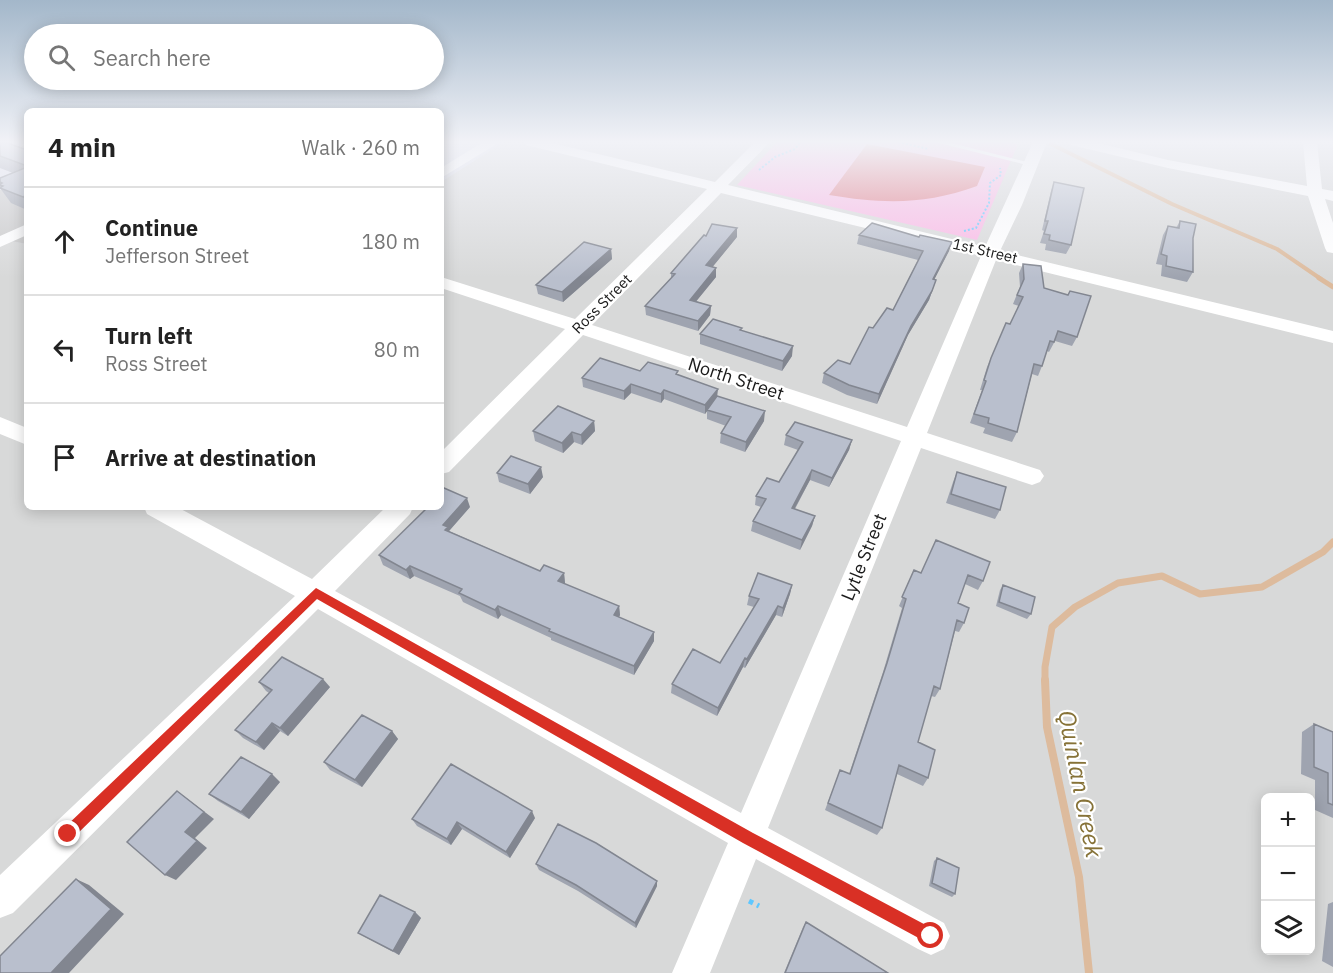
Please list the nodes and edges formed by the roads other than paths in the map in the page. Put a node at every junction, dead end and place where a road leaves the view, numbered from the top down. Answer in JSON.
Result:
{"nodes":[{"id":1,"x":1020,"y":187,"type":"edge"},
{"id":2,"x":1287,"y":187,"type":"edge"},
{"id":3,"x":1314,"y":187,"type":"edge"},
{"id":4,"x":718,"y":188,"type":"joint"},
{"id":5,"x":1315,"y":193,"type":"junction"},
{"id":6,"x":1333,"y":196,"type":"edge"},
{"id":7,"x":24,"y":231,"type":"edge"},
{"id":8,"x":0,"y":242,"type":"edge"},
{"id":9,"x":1333,"y":248,"type":"edge"},
{"id":10,"x":990,"y":252,"type":"junction"},
{"id":11,"x":444,"y":283,"type":"edge"},
{"id":12,"x":578,"y":327,"type":"junction"},
{"id":13,"x":1333,"y":337,"type":"edge"},
{"id":14,"x":0,"y":425,"type":"edge"},
{"id":15,"x":24,"y":434,"type":"edge"},
{"id":16,"x":913,"y":437,"type":"junction"},
{"id":17,"x":444,"y":463,"type":"edge"},
{"id":18,"x":1032,"y":476,"type":"dead end"},
{"id":19,"x":162,"y":510,"type":"edge"},
{"id":20,"x":397,"y":510,"type":"edge"},
{"id":21,"x":316,"y":593,"type":"junction"},
{"id":22,"x":748,"y":838,"type":"junction"},
{"id":23,"x":0,"y":900,"type":"edge"},
{"id":24,"x":931,"y":936,"type":"dead end"},
{"id":25,"x":691,"y":973,"type":"edge"}],
"edges":[{"from":1,"to":10,"type":"street","name":"Lytle Street"},
{"from":2,"to":5,"type":"street"},
{"from":3,"to":5,"type":"street"},
{"from":4,"to":10,"type":"street","name":"1st Street"},
{"from":4,"to":12,"type":"street","name":"Ross Street"},
{"from":5,"to":6,"type":"street"},
{"from":5,"to":9,"type":"street"},
{"from":7,"to":8,"type":"street"},
{"from":10,"to":13,"type":"street","name":"1st Street"},
{"from":10,"to":16,"type":"street","name":"Lytle Street"},
{"from":11,"to":12,"type":"street","name":"North Street"},
{"from":12,"to":16,"type":"street","name":"North Street"},
{"from":12,"to":17,"type":"street","name":"Ross Street"},
{"from":14,"to":15,"type":"street"},
{"from":16,"to":18,"type":"street","name":"North Street"},
{"from":16,"to":22,"type":"street","name":"Lytle Street"},
{"from":19,"to":21,"type":"street"},
{"from":20,"to":21,"type":"street"},
{"from":21,"to":22,"type":"street"},
{"from":21,"to":23,"type":"street"},
{"from":22,"to":24,"type":"street"},
{"from":22,"to":25,"type":"street","name":"Lytle Street"}]}
